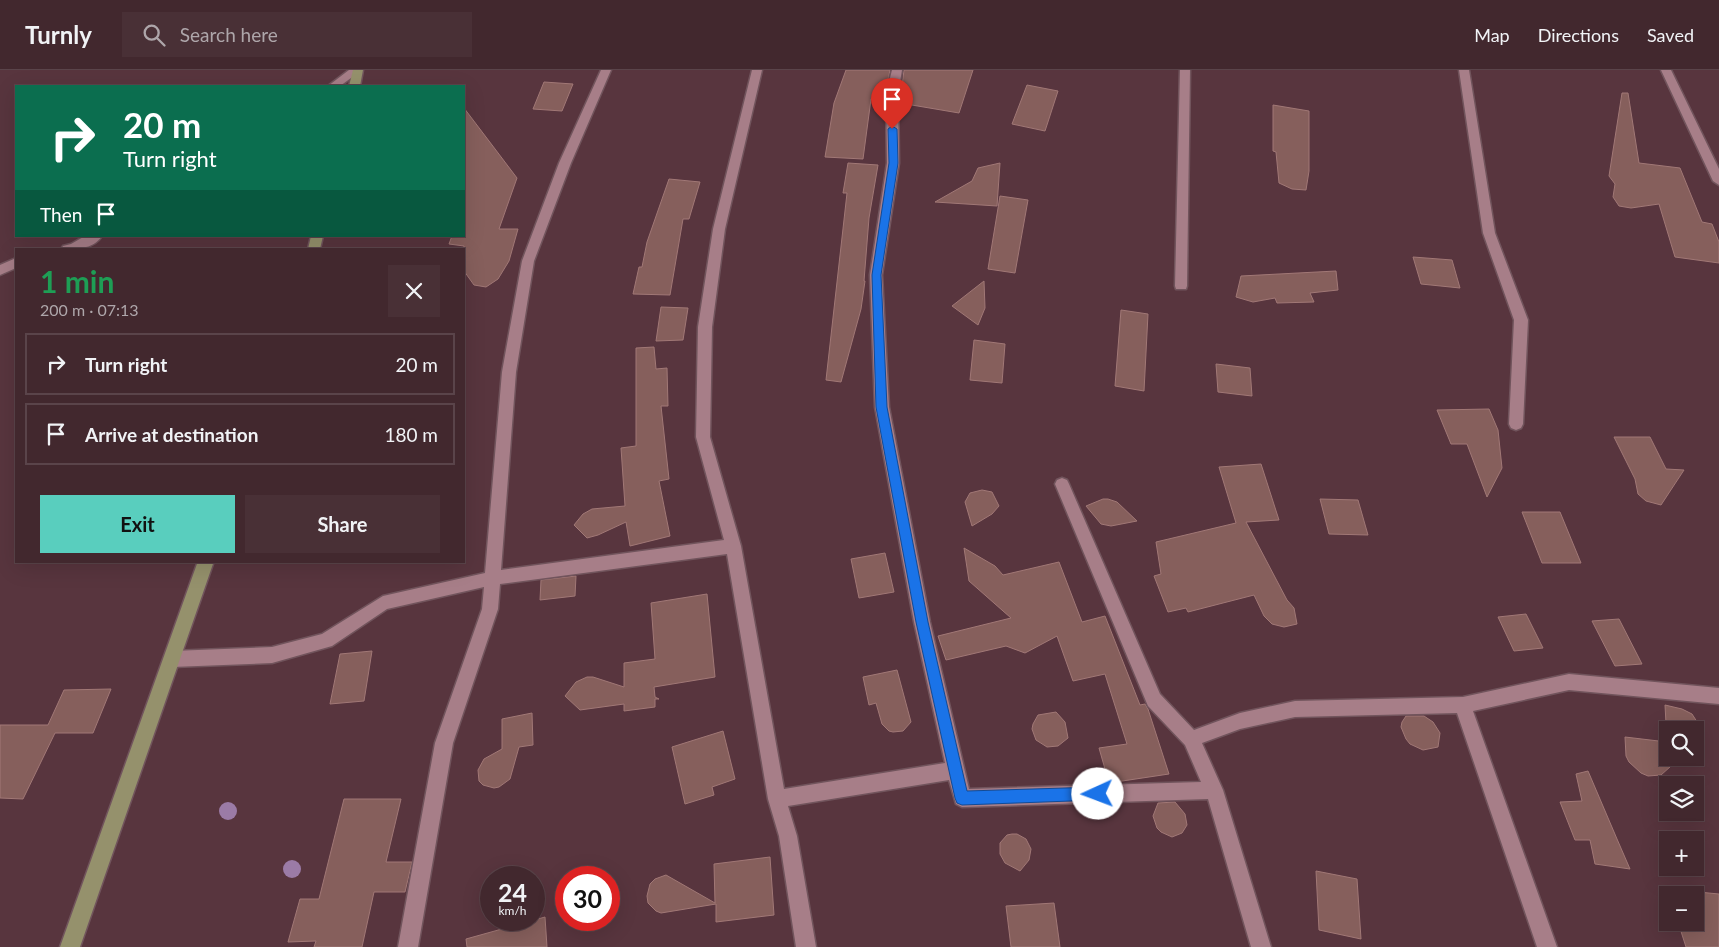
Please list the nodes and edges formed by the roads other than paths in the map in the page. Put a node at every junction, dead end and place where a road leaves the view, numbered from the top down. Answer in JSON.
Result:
{"nodes":[{"id":1,"x":357,"y":70,"type":"edge"},
{"id":2,"x":606,"y":70,"type":"edge"},
{"id":3,"x":757,"y":70,"type":"edge"},
{"id":4,"x":897,"y":70,"type":"edge"},
{"id":5,"x":1185,"y":70,"type":"edge"},
{"id":6,"x":1464,"y":70,"type":"edge"},
{"id":7,"x":1666,"y":70,"type":"edge"},
{"id":8,"x":334,"y":85,"type":"edge"},
{"id":9,"x":355,"y":85,"type":"edge"},
{"id":10,"x":1719,"y":181,"type":"edge"},
{"id":11,"x":94,"y":237,"type":"edge"},
{"id":12,"x":74,"y":248,"type":"edge"},
{"id":13,"x":15,"y":262,"type":"edge"},
{"id":14,"x":0,"y":270,"type":"edge"},
{"id":15,"x":1181,"y":286,"type":"dead end"},
{"id":16,"x":1516,"y":424,"type":"dead end"},
{"id":17,"x":1062,"y":484,"type":"dead end"},
{"id":18,"x":733,"y":546,"type":"junction"},
{"id":19,"x":205,"y":563,"type":"edge"},
{"id":20,"x":492,"y":578,"type":"junction"},
{"id":21,"x":172,"y":659,"type":"junction"},
{"id":22,"x":1719,"y":697,"type":"edge"},
{"id":23,"x":1463,"y":704,"type":"junction"},
{"id":24,"x":1192,"y":739,"type":"junction"},
{"id":25,"x":955,"y":770,"type":"junction"},
{"id":26,"x":1214,"y":790,"type":"junction"},
{"id":27,"x":777,"y":799,"type":"junction"},
{"id":28,"x":70,"y":947,"type":"edge"},
{"id":29,"x":408,"y":947,"type":"edge"},
{"id":30,"x":806,"y":947,"type":"edge"},
{"id":31,"x":1261,"y":947,"type":"edge"},
{"id":32,"x":1546,"y":947,"type":"edge"}],
"edges":[{"from":1,"to":8,"type":"street"},
{"from":1,"to":9,"type":"main road"},
{"from":2,"to":20,"type":"street"},
{"from":3,"to":18,"type":"street"},
{"from":4,"to":25,"type":"street"},
{"from":5,"to":15,"type":"street"},
{"from":6,"to":16,"type":"street"},
{"from":7,"to":10,"type":"street"},
{"from":11,"to":12,"type":"street"},
{"from":13,"to":14,"type":"street"},
{"from":17,"to":24,"type":"street"},
{"from":18,"to":20,"type":"street"},
{"from":18,"to":27,"type":"street"},
{"from":19,"to":21,"type":"main road"},
{"from":20,"to":21,"type":"street"},
{"from":20,"to":29,"type":"street"},
{"from":21,"to":28,"type":"main road"},
{"from":22,"to":23,"type":"street"},
{"from":23,"to":24,"type":"street"},
{"from":23,"to":32,"type":"street"},
{"from":24,"to":26,"type":"street"},
{"from":25,"to":26,"type":"street"},
{"from":25,"to":27,"type":"street"},
{"from":26,"to":31,"type":"street"},
{"from":27,"to":30,"type":"street"}]}
